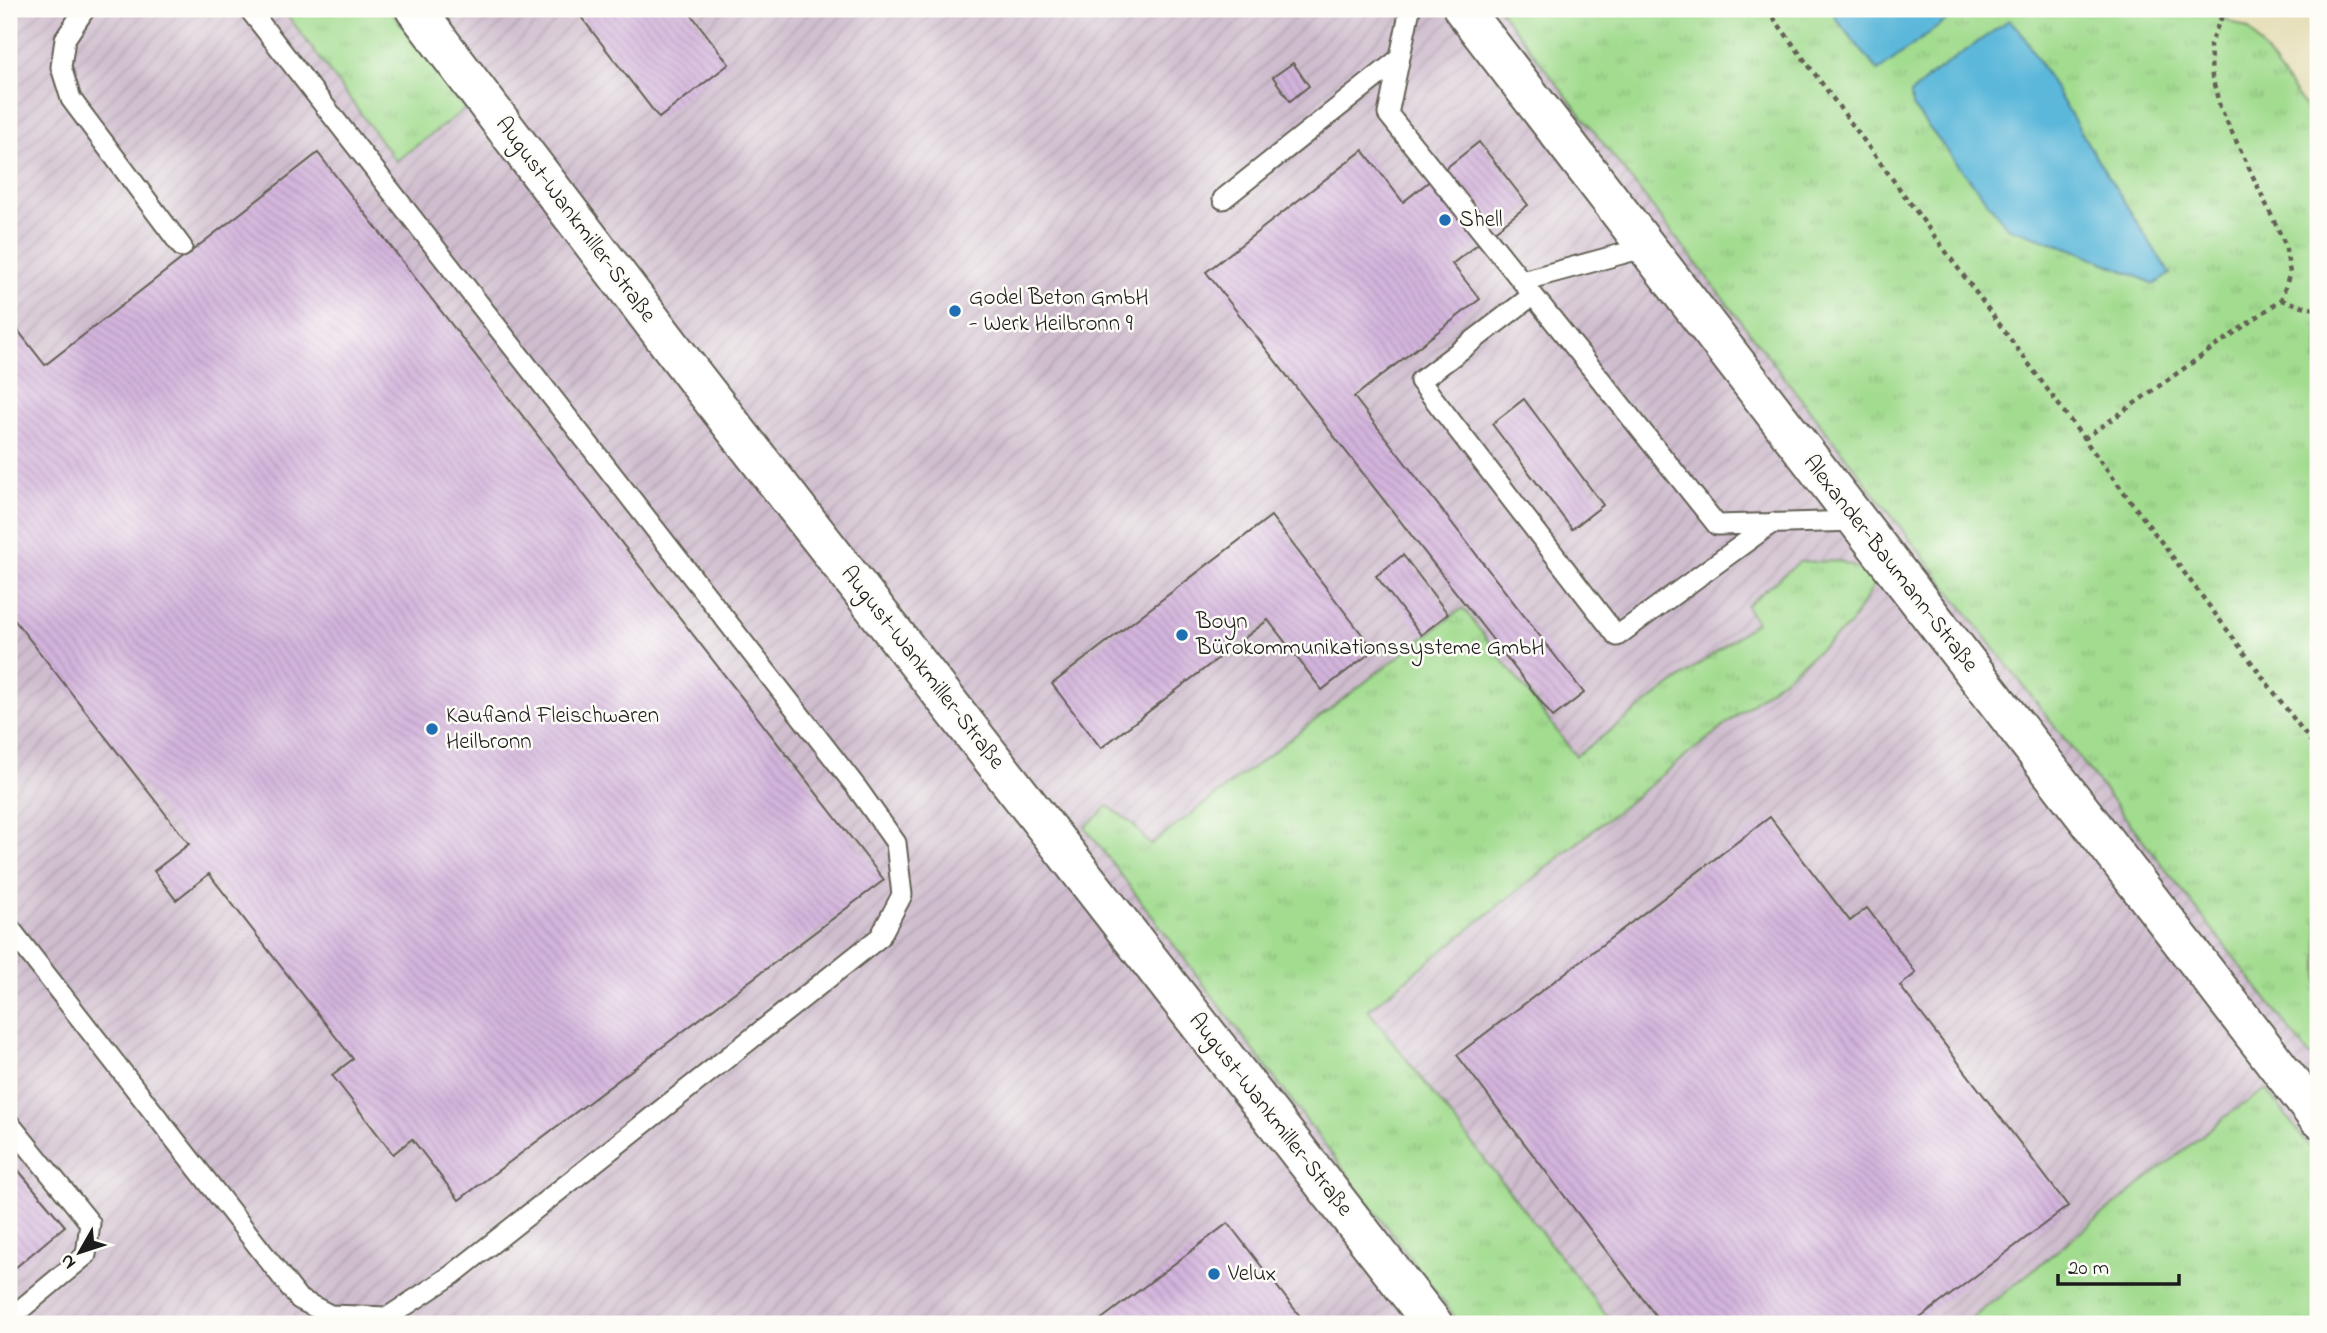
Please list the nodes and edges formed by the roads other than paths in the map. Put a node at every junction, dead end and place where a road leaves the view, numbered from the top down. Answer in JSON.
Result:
{"nodes":[{"id":1,"x":85,"y":9,"type":"edge"},
{"id":2,"x":249,"y":9,"type":"edge"},
{"id":3,"x":415,"y":9,"type":"edge"},
{"id":4,"x":1410,"y":9,"type":"edge"},
{"id":5,"x":1463,"y":9,"type":"edge"},
{"id":6,"x":1399,"y":59,"type":"junction"},
{"id":7,"x":1223,"y":199,"type":"dead end"},
{"id":8,"x":182,"y":247,"type":"dead end"},
{"id":9,"x":1647,"y":247,"type":"junction"},
{"id":10,"x":1527,"y":288,"type":"junction"},
{"id":11,"x":1857,"y":521,"type":"junction"},
{"id":12,"x":1772,"y":523,"type":"junction"},
{"id":13,"x":9,"y":927,"type":"edge"},
{"id":14,"x":2318,"y":1118,"type":"edge"},
{"id":15,"x":9,"y":1123,"type":"edge"},
{"id":16,"x":9,"y":1319,"type":"edge"},
{"id":17,"x":1433,"y":1324,"type":"edge"}],
"edges":[{"from":1,"to":8,"type":"lane"},
{"from":2,"to":13,"type":"lane"},
{"from":3,"to":17,"type":"street","name":"August-Wankmiller-Straße"},
{"from":4,"to":6,"type":"lane"},
{"from":5,"to":9,"type":"street","name":"Alexander-Baumann-Straße"},
{"from":6,"to":7,"type":"lane"},
{"from":6,"to":10,"type":"lane"},
{"from":9,"to":10,"type":"lane"},
{"from":9,"to":11,"type":"street","name":"Alexander-Baumann-Straße"},
{"from":10,"to":12,"type":"lane"},
{"from":10,"to":12,"type":"lane"},
{"from":11,"to":12,"type":"lane"},
{"from":11,"to":14,"type":"street","name":"Alexander-Baumann-Straße"},
{"from":15,"to":16,"type":"lane"}]}
